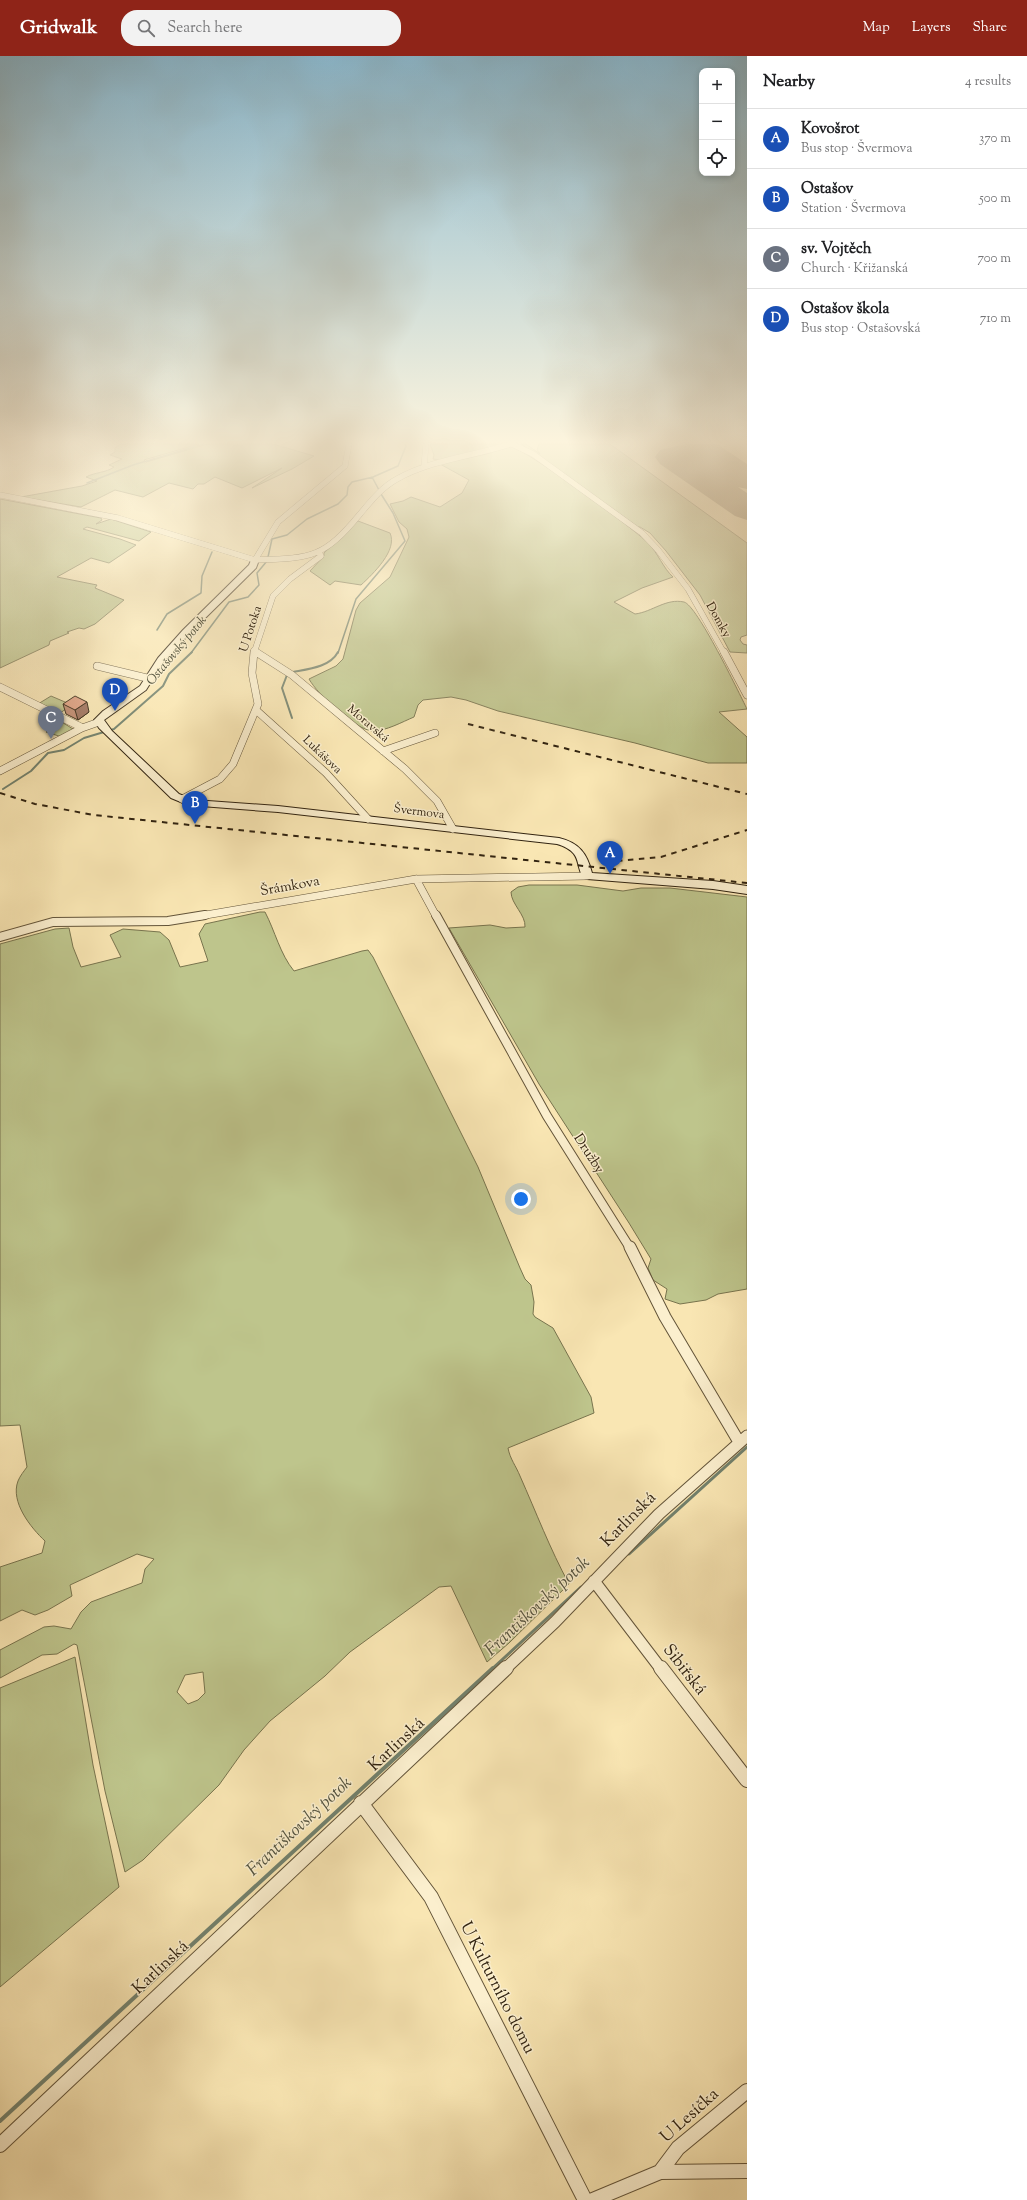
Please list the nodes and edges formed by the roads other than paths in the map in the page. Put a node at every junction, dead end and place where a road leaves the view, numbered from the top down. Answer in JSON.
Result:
{"nodes":[{"id":1,"x":203,"y":544,"type":"edge"},
{"id":2,"x":265,"y":544,"type":"edge"},
{"id":3,"x":331,"y":544,"type":"edge"},
{"id":4,"x":654,"y":544,"type":"edge"},
{"id":5,"x":319,"y":552,"type":"junction"},
{"id":6,"x":255,"y":560,"type":"junction"},
{"id":7,"x":254,"y":650,"type":"junction"},
{"id":8,"x":97,"y":666,"type":"dead end"},
{"id":9,"x":151,"y":678,"type":"junction"},
{"id":10,"x":0,"y":687,"type":"edge"},
{"id":11,"x":747,"y":695,"type":"edge"},
{"id":12,"x":256,"y":710,"type":"junction"},
{"id":13,"x":99,"y":722,"type":"junction"},
{"id":14,"x":81,"y":728,"type":"junction"},
{"id":15,"x":435,"y":733,"type":"dead end"},
{"id":16,"x":383,"y":751,"type":"junction"},
{"id":17,"x":0,"y":771,"type":"edge"},
{"id":18,"x":182,"y":799,"type":"junction"},
{"id":19,"x":368,"y":819,"type":"junction"},
{"id":20,"x":453,"y":829,"type":"junction"},
{"id":21,"x":587,"y":876,"type":"junction"},
{"id":22,"x":416,"y":879,"type":"junction"},
{"id":23,"x":747,"y":890,"type":"edge"},
{"id":24,"x":0,"y":937,"type":"edge"},
{"id":25,"x":743,"y":1439,"type":"edge"},
{"id":26,"x":594,"y":1581,"type":"junction"},
{"id":27,"x":747,"y":1780,"type":"edge"},
{"id":28,"x":360,"y":1803,"type":"junction"},
{"id":29,"x":747,"y":2091,"type":"edge"},
{"id":30,"x":0,"y":2145,"type":"edge"},
{"id":31,"x":747,"y":2171,"type":"edge"},
{"id":32,"x":660,"y":2172,"type":"junction"},
{"id":33,"x":585,"y":2200,"type":"edge"},
{"id":34,"x":593,"y":2200,"type":"edge"}],
"edges":[{"from":1,"to":6,"type":"street"},
{"from":2,"to":6,"type":"street"},
{"from":3,"to":5,"type":"street"},
{"from":4,"to":11,"type":"street","name":"Domky"},
{"from":5,"to":6,"type":"street"},
{"from":5,"to":7,"type":"street","name":"U Potoka"},
{"from":6,"to":9,"type":"street"},
{"from":7,"to":12,"type":"street","name":"U Potoka"},
{"from":7,"to":16,"type":"street","name":"Moravská"},
{"from":8,"to":9,"type":"street"},
{"from":9,"to":13,"type":"street"},
{"from":10,"to":14,"type":"street"},
{"from":12,"to":18,"type":"street","name":"U Potoka"},
{"from":12,"to":19,"type":"street","name":"Lukášova"},
{"from":13,"to":14,"type":"street"},
{"from":13,"to":18,"type":"street","name":"Švermova"},
{"from":14,"to":17,"type":"street"},
{"from":15,"to":16,"type":"street"},
{"from":16,"to":20,"type":"street","name":"Moravská"},
{"from":18,"to":19,"type":"street","name":"Švermova"},
{"from":19,"to":20,"type":"street","name":"Švermova"},
{"from":20,"to":21,"type":"street","name":"Švermova"},
{"from":21,"to":22,"type":"street","name":"Šrámkova"},
{"from":21,"to":23,"type":"street"},
{"from":22,"to":24,"type":"street","name":"Šrámkova"},
{"from":22,"to":25,"type":"street","name":"Družby"},
{"from":25,"to":26,"type":"street","name":"Karlinská"},
{"from":26,"to":27,"type":"street","name":"Sibiřská"},
{"from":26,"to":28,"type":"street","name":"Karlinská"},
{"from":28,"to":30,"type":"street","name":"Karlinská"},
{"from":28,"to":33,"type":"street","name":"U Kulturního domu"},
{"from":29,"to":32,"type":"street","name":"U Lesíčka"},
{"from":31,"to":32,"type":"street"},
{"from":32,"to":34,"type":"street"}]}
